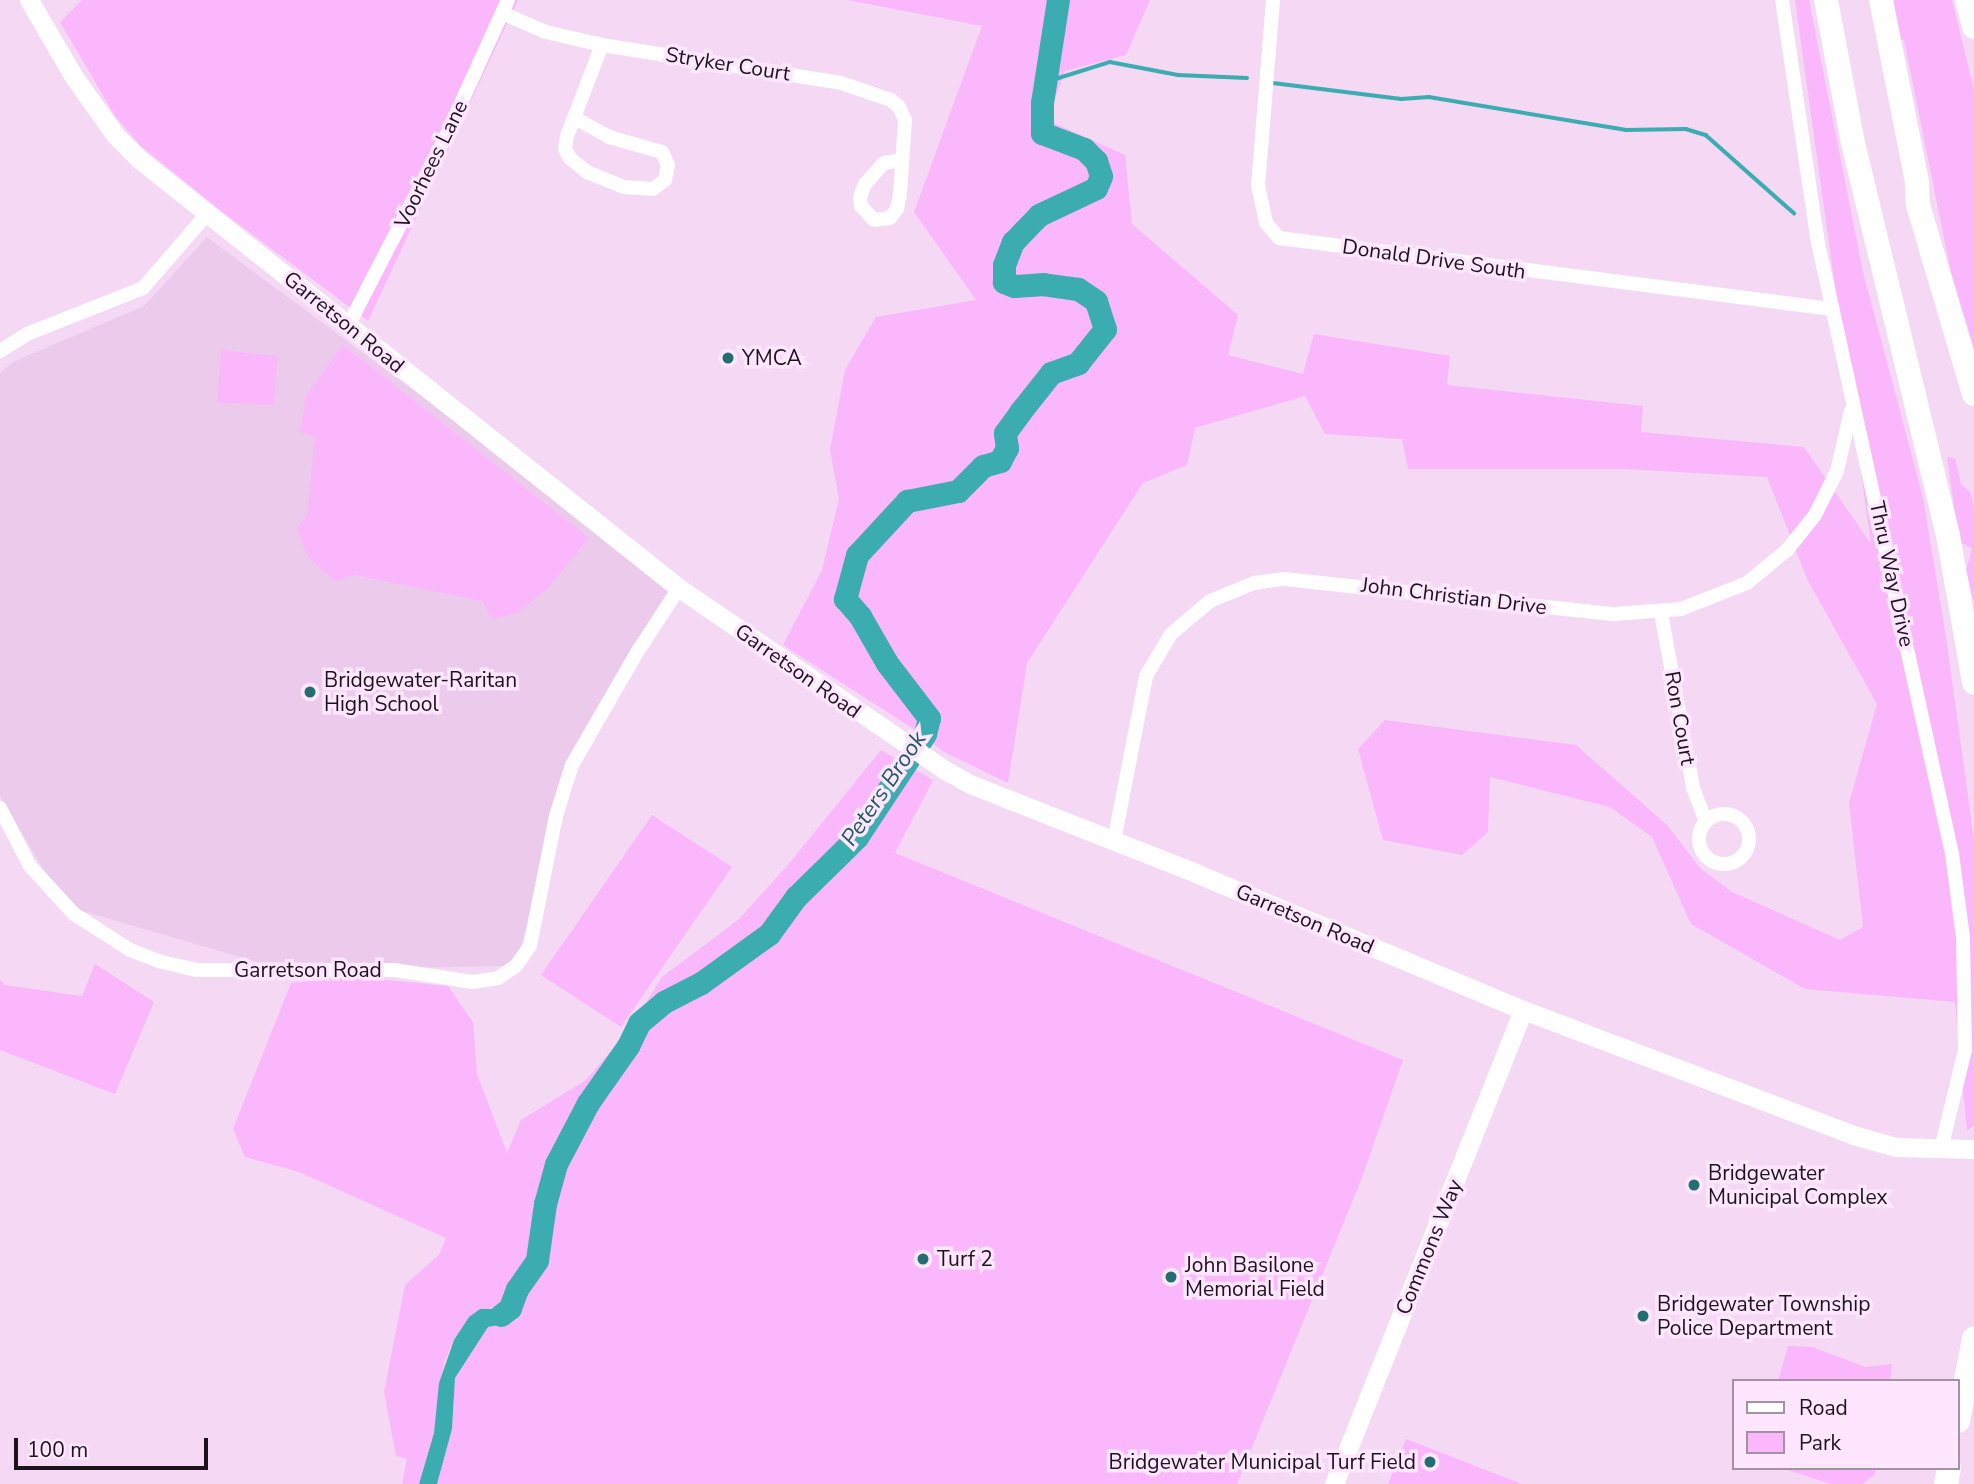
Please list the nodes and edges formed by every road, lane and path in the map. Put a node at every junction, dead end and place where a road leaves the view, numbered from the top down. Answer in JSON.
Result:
{"nodes":[{"id":1,"x":29,"y":0,"type":"edge"},
{"id":2,"x":1273,"y":0,"type":"edge"},
{"id":3,"x":1782,"y":0,"type":"edge"},
{"id":4,"x":1826,"y":0,"type":"edge"},
{"id":5,"x":1864,"y":0,"type":"edge"},
{"id":6,"x":1881,"y":0,"type":"edge"},
{"id":7,"x":1967,"y":0,"type":"edge"},
{"id":8,"x":505,"y":7,"type":"edge"},
{"id":9,"x":1974,"y":27,"type":"edge"},
{"id":10,"x":602,"y":46,"type":"junction"},
{"id":11,"x":575,"y":118,"type":"junction"},
{"id":12,"x":902,"y":160,"type":"dead end"},
{"id":13,"x":1918,"y":205,"type":"junction"},
{"id":14,"x":208,"y":213,"type":"junction"},
{"id":15,"x":1832,"y":309,"type":"junction"},
{"id":16,"x":348,"y":326,"type":"junction"},
{"id":17,"x":0,"y":351,"type":"edge"},
{"id":18,"x":1974,"y":394,"type":"edge"},
{"id":19,"x":1853,"y":402,"type":"junction"},
{"id":20,"x":678,"y":588,"type":"junction"},
{"id":21,"x":1661,"y":612,"type":"junction"},
{"id":22,"x":1974,"y":683,"type":"edge"},
{"id":23,"x":0,"y":808,"type":"edge"},
{"id":24,"x":1706,"y":822,"type":"dead end"},
{"id":25,"x":1114,"y":841,"type":"junction"},
{"id":26,"x":1523,"y":1010,"type":"junction"},
{"id":27,"x":1941,"y":1149,"type":"junction"},
{"id":28,"x":1971,"y":1149,"type":"edge"},
{"id":29,"x":1974,"y":1339,"type":"edge"},
{"id":30,"x":1960,"y":1411,"type":"edge"},
{"id":31,"x":1334,"y":1484,"type":"edge"}],
"edges":[{"from":1,"to":14,"type":"street","name":"Garretson Road"},
{"from":2,"to":15,"type":"street","name":"Donald Drive South"},
{"from":3,"to":15,"type":"street","name":"Thru Way Drive"},
{"from":4,"to":22,"type":"highway"},
{"from":5,"to":13,"type":"highway"},
{"from":6,"to":13,"type":"highway"},
{"from":7,"to":9,"type":"highway"},
{"from":8,"to":10,"type":"street","name":"Stryker Court"},
{"from":8,"to":16,"type":"street","name":"Voorhees Lane"},
{"from":10,"to":11,"type":"street"},
{"from":10,"to":12,"type":"street","name":"Stryker Court"},
{"from":11,"to":11,"type":"street"},
{"from":13,"to":18,"type":"highway"},
{"from":14,"to":16,"type":"street","name":"Garretson Road"},
{"from":14,"to":17,"type":"street"},
{"from":15,"to":19,"type":"street","name":"Thru Way Drive"},
{"from":16,"to":20,"type":"street","name":"Garretson Road"},
{"from":19,"to":21,"type":"street","name":"John Christian Drive"},
{"from":19,"to":27,"type":"street","name":"Thru Way Drive"},
{"from":20,"to":23,"type":"street","name":"Garretson Road"},
{"from":20,"to":25,"type":"street","name":"Garretson Road"},
{"from":21,"to":24,"type":"street","name":"Ron Court"},
{"from":21,"to":25,"type":"street","name":"John Christian Drive"},
{"from":25,"to":26,"type":"street","name":"Garretson Road"},
{"from":26,"to":27,"type":"street","name":"Garretson Road"},
{"from":26,"to":31,"type":"street","name":"Commons Way"},
{"from":27,"to":28,"type":"street","name":"Garretson Road"},
{"from":29,"to":30,"type":"highway"}]}
